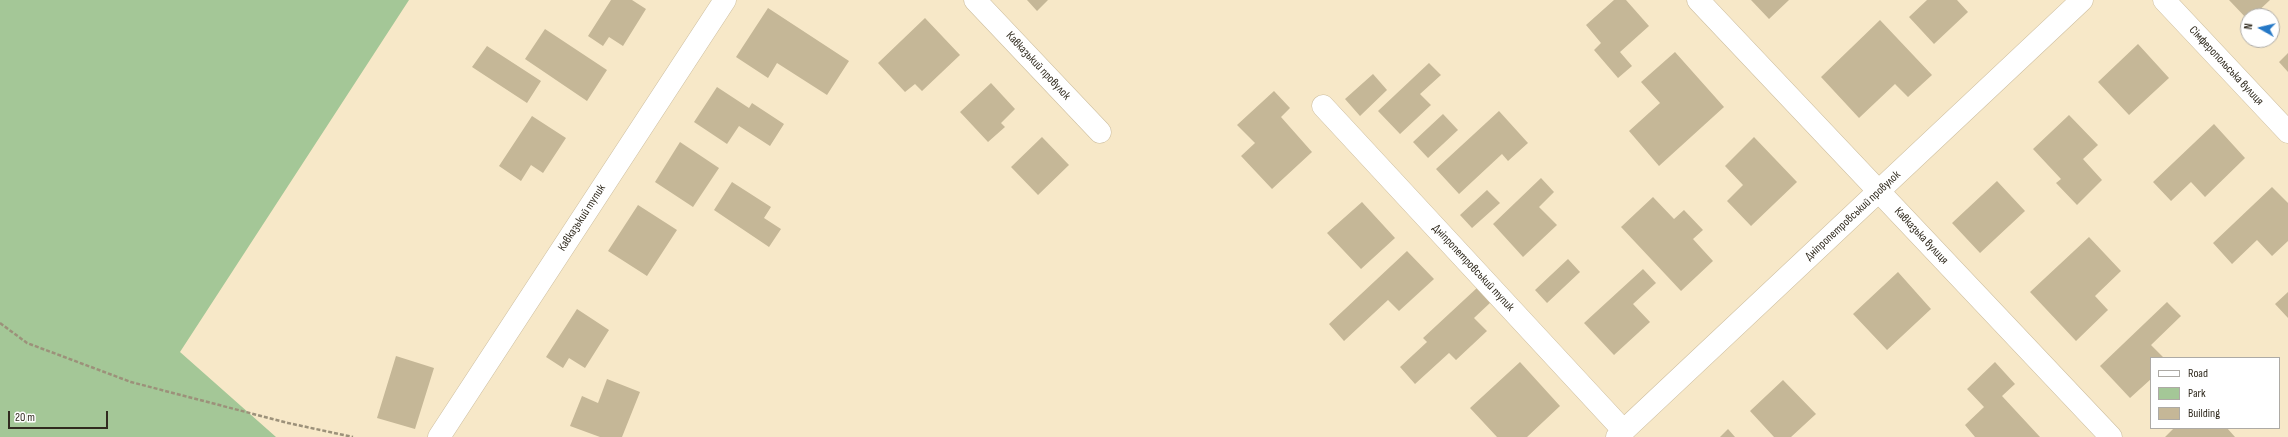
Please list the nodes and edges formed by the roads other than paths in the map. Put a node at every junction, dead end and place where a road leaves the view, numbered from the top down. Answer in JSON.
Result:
{"nodes":[{"id":1,"x":724,"y":0,"type":"edge"},
{"id":2,"x":975,"y":0,"type":"edge"},
{"id":3,"x":1698,"y":0,"type":"edge"},
{"id":4,"x":2082,"y":0,"type":"edge"},
{"id":5,"x":2164,"y":0,"type":"edge"},
{"id":6,"x":1323,"y":106,"type":"dead end"},
{"id":7,"x":1100,"y":132,"type":"dead end"},
{"id":8,"x":2288,"y":132,"type":"edge"},
{"id":9,"x":1879,"y":192,"type":"junction"},
{"id":10,"x":1620,"y":434,"type":"edge"},
{"id":11,"x":439,"y":437,"type":"edge"},
{"id":12,"x":2111,"y":437,"type":"edge"}],
"edges":[{"from":1,"to":11,"type":"street","name":"Кавказький тупик"},
{"from":2,"to":7,"type":"street","name":"Кавказький провулок"},
{"from":3,"to":9,"type":"street","name":"Кавказька вулиця"},
{"from":4,"to":9,"type":"street","name":"Дніпропетровський провулок"},
{"from":5,"to":8,"type":"street","name":"Сімферопольська вулиця"},
{"from":6,"to":10,"type":"street","name":"Дніпропетровський тупик"},
{"from":9,"to":10,"type":"street","name":"Дніпропетровський провулок"},
{"from":9,"to":12,"type":"street","name":"Кавказька вулиця"}]}
